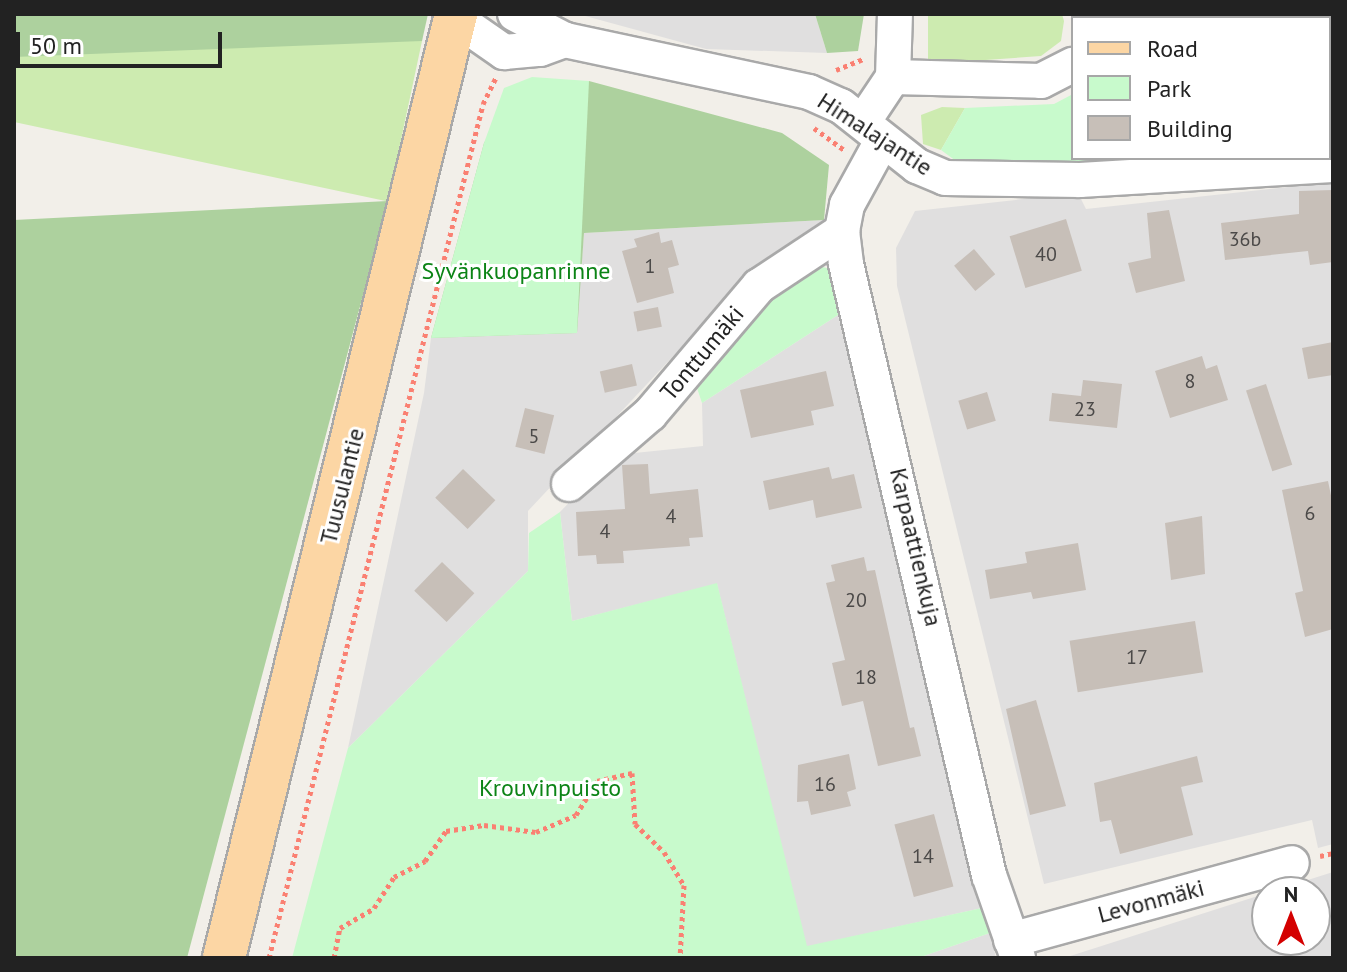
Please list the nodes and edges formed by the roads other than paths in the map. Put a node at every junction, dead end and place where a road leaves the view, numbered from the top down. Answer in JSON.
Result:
{"nodes":[{"id":1,"x":515,"y":14,"type":"edge"},
{"id":2,"x":895,"y":14,"type":"edge"},
{"id":3,"x":463,"y":15,"type":"edge"},
{"id":4,"x":565,"y":40,"type":"junction"},
{"id":5,"x":882,"y":65,"type":"junction"},
{"id":6,"x":1071,"y":66,"type":"edge"},
{"id":7,"x":872,"y":132,"type":"junction"},
{"id":8,"x":1333,"y":165,"type":"edge"},
{"id":9,"x":842,"y":231,"type":"junction"},
{"id":10,"x":569,"y":484,"type":"dead end"},
{"id":11,"x":1292,"y":863,"type":"dead end"},
{"id":12,"x":1014,"y":949,"type":"edge"},
{"id":13,"x":224,"y":958,"type":"edge"}],
"edges":[{"from":1,"to":4,"type":"street","name":"Himalajantie"},
{"from":2,"to":5,"type":"street"},
{"from":3,"to":4,"type":"street","name":"Himalajantie"},
{"from":3,"to":13,"type":"main road","name":"Tuusulantie"},
{"from":4,"to":7,"type":"street","name":"Himalajantie"},
{"from":5,"to":6,"type":"street"},
{"from":5,"to":7,"type":"street"},
{"from":7,"to":8,"type":"street","name":"Himalajantie"},
{"from":7,"to":9,"type":"street"},
{"from":9,"to":10,"type":"street","name":"Tonttumäki"},
{"from":9,"to":12,"type":"street","name":"Karpaattienkuja"},
{"from":11,"to":12,"type":"street","name":"Levonmäki"}]}
